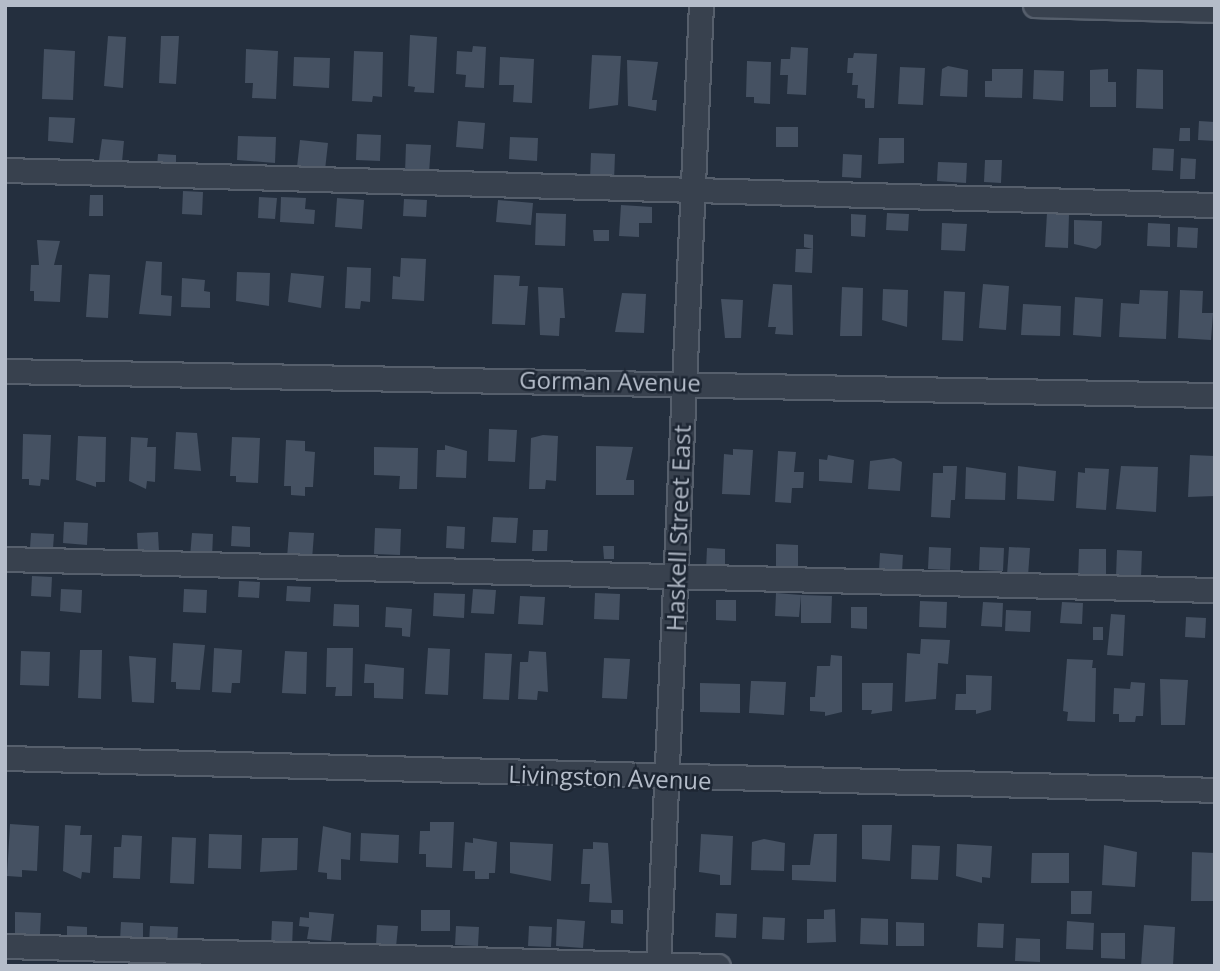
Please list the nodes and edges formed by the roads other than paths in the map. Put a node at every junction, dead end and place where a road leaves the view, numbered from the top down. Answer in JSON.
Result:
{"nodes":[{"id":1,"x":701,"y":5,"type":"edge"},
{"id":2,"x":1035,"y":5,"type":"edge"},
{"id":3,"x":1215,"y":10,"type":"edge"},
{"id":4,"x":5,"y":170,"type":"edge"},
{"id":5,"x":694,"y":189,"type":"junction"},
{"id":6,"x":1215,"y":205,"type":"edge"},
{"id":7,"x":5,"y":371,"type":"edge"},
{"id":8,"x":684,"y":383,"type":"junction"},
{"id":9,"x":1215,"y":395,"type":"edge"},
{"id":10,"x":5,"y":559,"type":"edge"},
{"id":11,"x":676,"y":578,"type":"junction"},
{"id":12,"x":1215,"y":590,"type":"edge"},
{"id":13,"x":5,"y":758,"type":"edge"},
{"id":14,"x":667,"y":779,"type":"junction"},
{"id":15,"x":1215,"y":790,"type":"edge"},
{"id":16,"x":5,"y":946,"type":"edge"},
{"id":17,"x":370,"y":961,"type":"edge"},
{"id":18,"x":658,"y":965,"type":"edge"},
{"id":19,"x":718,"y":966,"type":"edge"}],
"edges":[{"from":1,"to":5,"type":"street","name":"Haskell Street East"},
{"from":2,"to":3,"type":"street"},
{"from":4,"to":5,"type":"street"},
{"from":5,"to":6,"type":"street"},
{"from":5,"to":8,"type":"street","name":"Haskell Street East"},
{"from":7,"to":8,"type":"street","name":"Gorman Avenue"},
{"from":8,"to":9,"type":"street","name":"Gorman Avenue"},
{"from":8,"to":11,"type":"street","name":"Haskell Street East"},
{"from":10,"to":11,"type":"street"},
{"from":11,"to":12,"type":"street"},
{"from":11,"to":14,"type":"street","name":"Haskell Street East"},
{"from":13,"to":14,"type":"street","name":"Livingston Avenue"},
{"from":14,"to":15,"type":"street","name":"Livingston Avenue"},
{"from":14,"to":18,"type":"street","name":"Haskell Street East"},
{"from":16,"to":17,"type":"street"},
{"from":17,"to":18,"type":"street"},
{"from":18,"to":19,"type":"street"}]}
